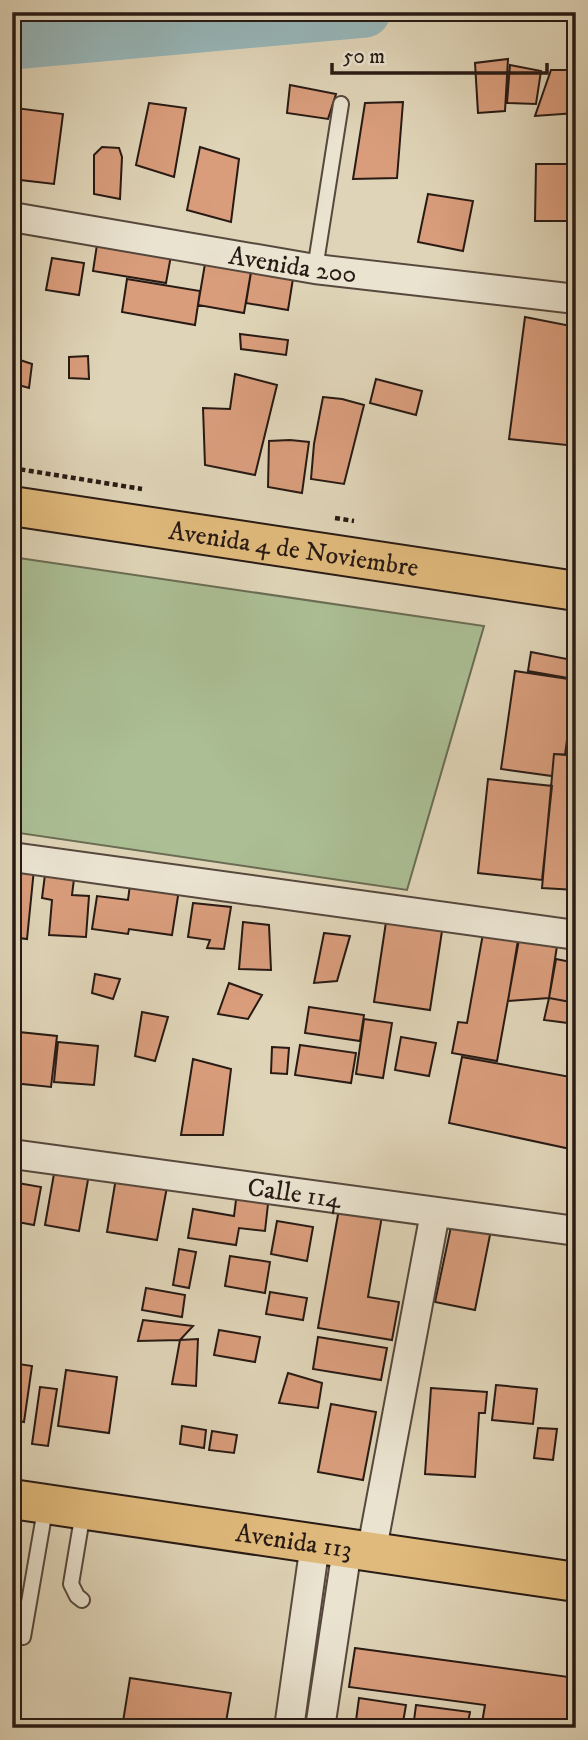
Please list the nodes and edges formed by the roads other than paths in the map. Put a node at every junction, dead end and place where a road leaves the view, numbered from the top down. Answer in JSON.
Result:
{"nodes":[{"id":1,"x":341,"y":104,"type":"dead end"},
{"id":2,"x":12,"y":217,"type":"edge"},
{"id":3,"x":315,"y":269,"type":"junction"},
{"id":4,"x":576,"y":299,"type":"edge"},
{"id":5,"x":12,"y":506,"type":"edge"},
{"id":6,"x":576,"y":591,"type":"edge"},
{"id":7,"x":12,"y":857,"type":"edge"},
{"id":8,"x":576,"y":935,"type":"edge"},
{"id":9,"x":12,"y":1154,"type":"edge"},
{"id":10,"x":435,"y":1213,"type":"junction"},
{"id":11,"x":576,"y":1231,"type":"edge"},
{"id":12,"x":29,"y":1501,"type":"edge"},
{"id":13,"x":83,"y":1510,"type":"junction"},
{"id":14,"x":345,"y":1549,"type":"junction"},
{"id":15,"x":576,"y":1582,"type":"edge"},
{"id":16,"x":82,"y":1600,"type":"dead end"},
{"id":17,"x":23,"y":1637,"type":"dead end"},
{"id":18,"x":289,"y":1728,"type":"edge"},
{"id":19,"x":320,"y":1728,"type":"edge"}],
"edges":[{"from":1,"to":3,"type":"lane"},
{"from":2,"to":3,"type":"street","name":"Avenida 200"},
{"from":3,"to":4,"type":"street","name":"Avenida 200"},
{"from":5,"to":6,"type":"main road","name":"Avenida 4 de Noviembre"},
{"from":7,"to":8,"type":"street"},
{"from":9,"to":10,"type":"street","name":"Calle 114"},
{"from":10,"to":11,"type":"street","name":"Calle 114"},
{"from":10,"to":14,"type":"street"},
{"from":12,"to":13,"type":"main road","name":"Avenida 113"},
{"from":12,"to":17,"type":"lane"},
{"from":13,"to":14,"type":"main road","name":"Avenida 113"},
{"from":13,"to":16,"type":"lane"},
{"from":14,"to":15,"type":"main road","name":"Avenida 113"},
{"from":14,"to":18,"type":"street"},
{"from":14,"to":19,"type":"street"}]}
